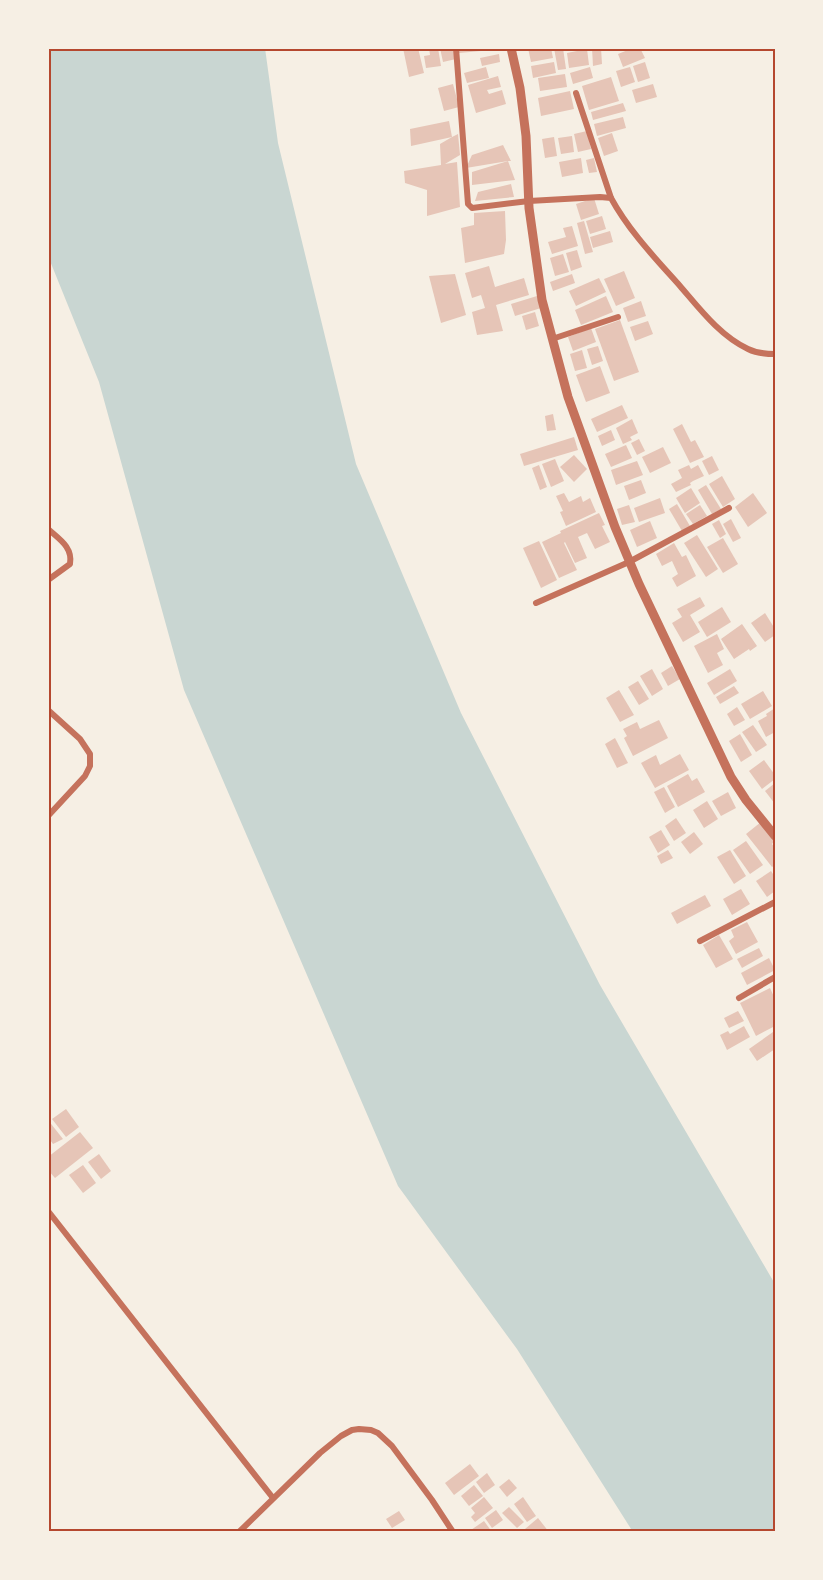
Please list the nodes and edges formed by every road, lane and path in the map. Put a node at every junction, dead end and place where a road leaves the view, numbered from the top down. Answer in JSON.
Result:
{"nodes":[{"id":1,"x":456,"y":48,"type":"edge"},
{"id":2,"x":511,"y":48,"type":"edge"},
{"id":3,"x":576,"y":93,"type":"dead end"},
{"id":4,"x":611,"y":198,"type":"junction"},
{"id":5,"x":529,"y":201,"type":"junction"},
{"id":6,"x":618,"y":316,"type":"dead end"},
{"id":7,"x":552,"y":339,"type":"junction"},
{"id":8,"x":775,"y":354,"type":"edge"},
{"id":9,"x":729,"y":508,"type":"dead end"},
{"id":10,"x":48,"y":529,"type":"edge"},
{"id":11,"x":629,"y":561,"type":"junction"},
{"id":12,"x":48,"y":580,"type":"edge"},
{"id":13,"x":536,"y":603,"type":"dead end"},
{"id":14,"x":48,"y":710,"type":"edge"},
{"id":15,"x":48,"y":816,"type":"edge"},
{"id":16,"x":775,"y":836,"type":"edge"},
{"id":17,"x":775,"y":902,"type":"edge"},
{"id":18,"x":700,"y":941,"type":"dead end"},
{"id":19,"x":775,"y":977,"type":"edge"},
{"id":20,"x":739,"y":998,"type":"dead end"},
{"id":21,"x":48,"y":1211,"type":"edge"},
{"id":22,"x":273,"y":1498,"type":"junction"},
{"id":23,"x":239,"y":1532,"type":"edge"},
{"id":24,"x":453,"y":1532,"type":"edge"}],
"edges":[{"from":1,"to":5,"type":"street"},
{"from":2,"to":5,"type":"street"},
{"from":3,"to":4,"type":"street"},
{"from":4,"to":5,"type":"street"},
{"from":4,"to":8,"type":"street"},
{"from":5,"to":7,"type":"street"},
{"from":6,"to":7,"type":"street"},
{"from":7,"to":11,"type":"street"},
{"from":9,"to":11,"type":"street"},
{"from":10,"to":12,"type":"street"},
{"from":11,"to":13,"type":"street"},
{"from":11,"to":16,"type":"street"},
{"from":14,"to":15,"type":"street"},
{"from":17,"to":18,"type":"street"},
{"from":19,"to":20,"type":"street"},
{"from":21,"to":22,"type":"street"},
{"from":22,"to":23,"type":"street"},
{"from":22,"to":24,"type":"street"}]}
